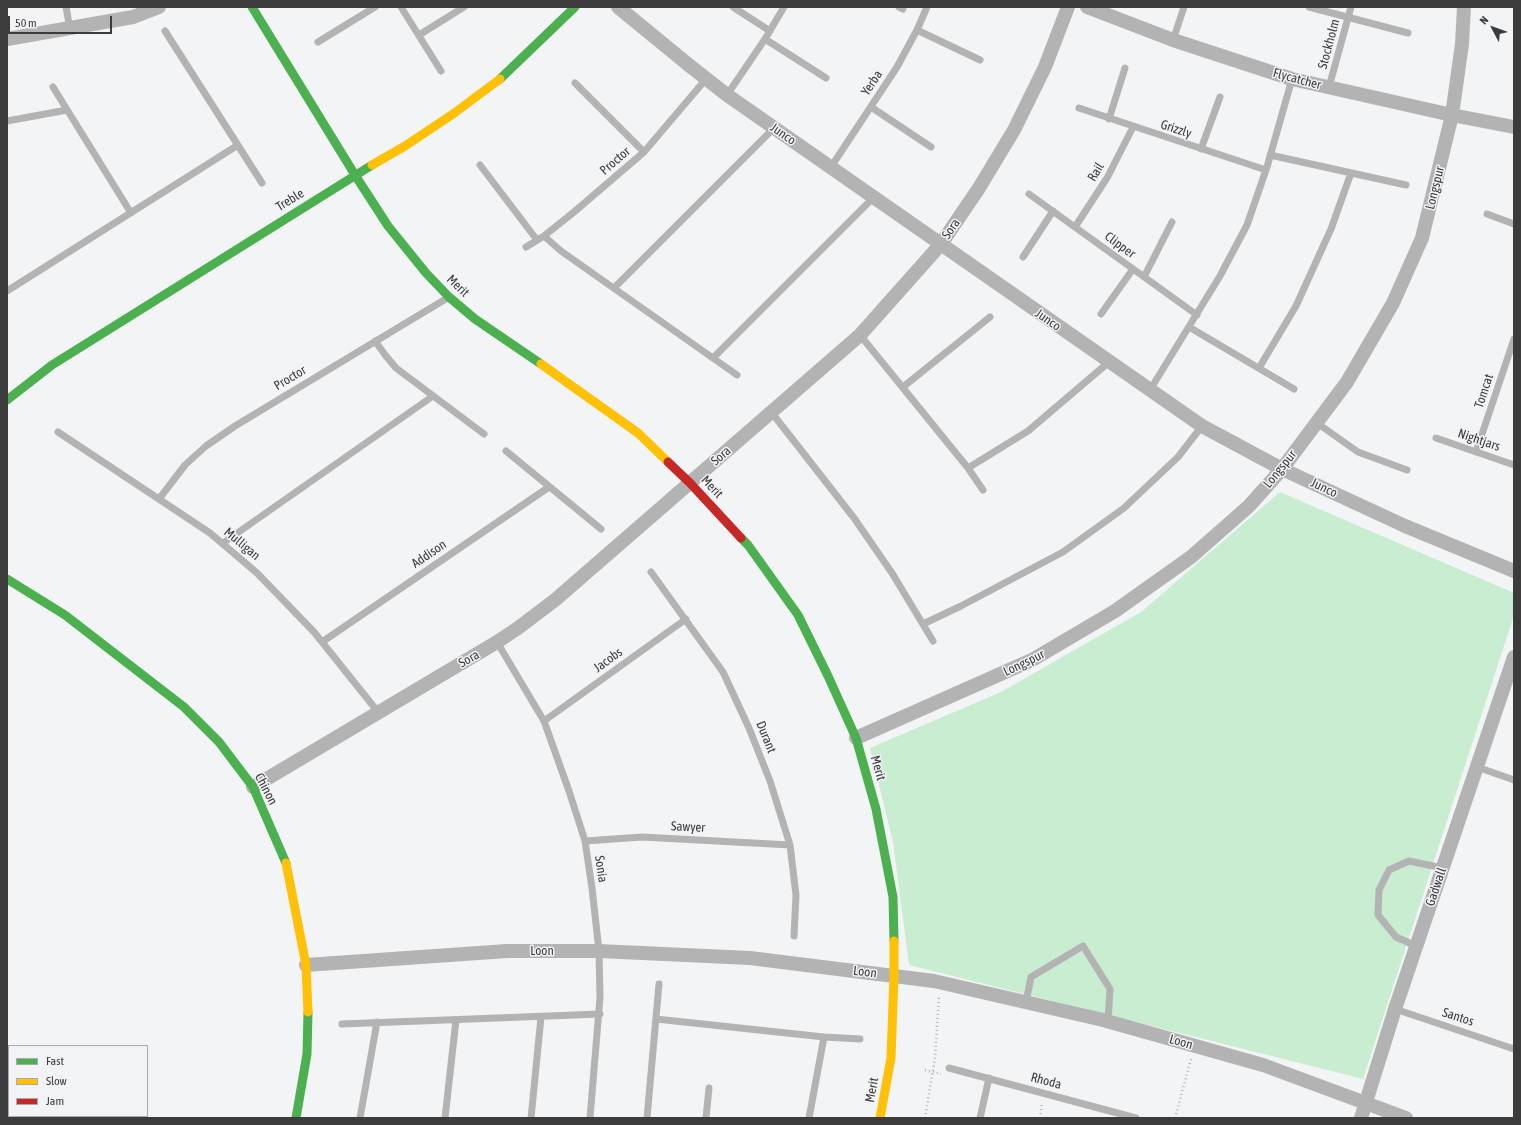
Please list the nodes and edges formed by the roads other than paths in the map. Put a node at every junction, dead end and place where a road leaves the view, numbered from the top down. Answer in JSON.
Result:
{"nodes":[{"id":1,"x":66,"y":7,"type":"edge"},
{"id":2,"x":159,"y":7,"type":"edge"},
{"id":3,"x":252,"y":7,"type":"edge"},
{"id":4,"x":375,"y":7,"type":"edge"},
{"id":5,"x":401,"y":7,"type":"edge"},
{"id":6,"x":464,"y":7,"type":"edge"},
{"id":7,"x":576,"y":7,"type":"edge"},
{"id":8,"x":618,"y":7,"type":"edge"},
{"id":9,"x":733,"y":7,"type":"edge"},
{"id":10,"x":784,"y":7,"type":"edge"},
{"id":11,"x":927,"y":7,"type":"edge"},
{"id":12,"x":1068,"y":7,"type":"edge"},
{"id":13,"x":1086,"y":7,"type":"edge"},
{"id":14,"x":1184,"y":7,"type":"edge"},
{"id":15,"x":1309,"y":7,"type":"edge"},
{"id":16,"x":1351,"y":7,"type":"edge"},
{"id":17,"x":1464,"y":7,"type":"edge"},
{"id":18,"x":1348,"y":17,"type":"junction"},
{"id":19,"x":70,"y":29,"type":"junction"},
{"id":20,"x":165,"y":30,"type":"dead end"},
{"id":21,"x":917,"y":30,"type":"junction"},
{"id":22,"x":770,"y":31,"type":"junction"},
{"id":23,"x":1408,"y":33,"type":"dead end"},
{"id":24,"x":419,"y":35,"type":"junction"},
{"id":25,"x":7,"y":39,"type":"edge"},
{"id":26,"x":765,"y":39,"type":"junction"},
{"id":27,"x":1173,"y":40,"type":"junction"},
{"id":28,"x":318,"y":42,"type":"dead end"},
{"id":29,"x":980,"y":60,"type":"dead end"},
{"id":30,"x":1125,"y":68,"type":"dead end"},
{"id":31,"x":442,"y":71,"type":"dead end"},
{"id":32,"x":826,"y":78,"type":"dead end"},
{"id":33,"x":1292,"y":78,"type":"junction"},
{"id":34,"x":706,"y":79,"type":"junction"},
{"id":35,"x":575,"y":83,"type":"dead end"},
{"id":36,"x":53,"y":87,"type":"dead end"},
{"id":37,"x":1329,"y":87,"type":"junction"},
{"id":38,"x":727,"y":94,"type":"junction"},
{"id":39,"x":1220,"y":97,"type":"dead end"},
{"id":40,"x":871,"y":107,"type":"junction"},
{"id":41,"x":1079,"y":108,"type":"dead end"},
{"id":42,"x":67,"y":110,"type":"junction"},
{"id":43,"x":1452,"y":115,"type":"junction"},
{"id":44,"x":1109,"y":119,"type":"junction"},
{"id":45,"x":7,"y":121,"type":"edge"},
{"id":46,"x":1133,"y":127,"type":"junction"},
{"id":47,"x":1514,"y":127,"type":"edge"},
{"id":48,"x":774,"y":128,"type":"junction"},
{"id":49,"x":238,"y":145,"type":"junction"},
{"id":50,"x":932,"y":147,"type":"dead end"},
{"id":51,"x":1201,"y":149,"type":"junction"},
{"id":52,"x":644,"y":152,"type":"junction"},
{"id":53,"x":1270,"y":155,"type":"junction"},
{"id":54,"x":480,"y":165,"type":"dead end"},
{"id":55,"x":830,"y":167,"type":"junction"},
{"id":56,"x":1266,"y":170,"type":"junction"},
{"id":57,"x":1351,"y":172,"type":"junction"},
{"id":58,"x":355,"y":175,"type":"junction"},
{"id":59,"x":262,"y":183,"type":"dead end"},
{"id":60,"x":1406,"y":185,"type":"dead end"},
{"id":61,"x":1029,"y":194,"type":"dead end"},
{"id":62,"x":874,"y":197,"type":"junction"},
{"id":63,"x":1053,"y":212,"type":"junction"},
{"id":64,"x":130,"y":213,"type":"junction"},
{"id":65,"x":1487,"y":214,"type":"dead end"},
{"id":66,"x":1172,"y":222,"type":"dead end"},
{"id":67,"x":1514,"y":224,"type":"edge"},
{"id":68,"x":1075,"y":227,"type":"junction"},
{"id":69,"x":544,"y":236,"type":"junction"},
{"id":70,"x":537,"y":240,"type":"junction"},
{"id":71,"x":941,"y":244,"type":"junction"},
{"id":72,"x":526,"y":247,"type":"dead end"},
{"id":73,"x":1024,"y":257,"type":"dead end"},
{"id":74,"x":1133,"y":269,"type":"junction"},
{"id":75,"x":1144,"y":277,"type":"junction"},
{"id":76,"x":614,"y":288,"type":"junction"},
{"id":77,"x":7,"y":291,"type":"edge"},
{"id":78,"x":449,"y":297,"type":"junction"},
{"id":79,"x":1101,"y":314,"type":"dead end"},
{"id":80,"x":1197,"y":315,"type":"junction"},
{"id":81,"x":990,"y":317,"type":"dead end"},
{"id":82,"x":1189,"y":327,"type":"junction"},
{"id":83,"x":860,"y":334,"type":"junction"},
{"id":84,"x":1514,"y":339,"type":"edge"},
{"id":85,"x":375,"y":341,"type":"junction"},
{"id":86,"x":713,"y":358,"type":"junction"},
{"id":87,"x":1109,"y":362,"type":"junction"},
{"id":88,"x":1259,"y":368,"type":"junction"},
{"id":89,"x":737,"y":375,"type":"dead end"},
{"id":90,"x":903,"y":387,"type":"junction"},
{"id":91,"x":1294,"y":389,"type":"dead end"},
{"id":92,"x":1150,"y":390,"type":"junction"},
{"id":93,"x":433,"y":396,"type":"junction"},
{"id":94,"x":7,"y":400,"type":"edge"},
{"id":95,"x":772,"y":413,"type":"junction"},
{"id":96,"x":1317,"y":423,"type":"junction"},
{"id":97,"x":1202,"y":426,"type":"junction"},
{"id":98,"x":58,"y":432,"type":"dead end"},
{"id":99,"x":484,"y":434,"type":"dead end"},
{"id":100,"x":1436,"y":438,"type":"dead end"},
{"id":101,"x":506,"y":450,"type":"dead end"},
{"id":102,"x":1476,"y":452,"type":"junction"},
{"id":103,"x":1514,"y":465,"type":"edge"},
{"id":104,"x":968,"y":468,"type":"junction"},
{"id":105,"x":1282,"y":469,"type":"junction"},
{"id":106,"x":1407,"y":470,"type":"dead end"},
{"id":107,"x":690,"y":483,"type":"junction"},
{"id":108,"x":549,"y":487,"type":"junction"},
{"id":109,"x":983,"y":490,"type":"dead end"},
{"id":110,"x":159,"y":499,"type":"junction"},
{"id":111,"x":601,"y":529,"type":"dead end"},
{"id":112,"x":223,"y":543,"type":"junction"},
{"id":113,"x":1514,"y":571,"type":"edge"},
{"id":114,"x":651,"y":572,"type":"dead end"},
{"id":115,"x":7,"y":579,"type":"edge"},
{"id":116,"x":686,"y":619,"type":"junction"},
{"id":117,"x":923,"y":624,"type":"junction"},
{"id":118,"x":933,"y":641,"type":"dead end"},
{"id":119,"x":322,"y":642,"type":"junction"},
{"id":120,"x":497,"y":642,"type":"junction"},
{"id":121,"x":1514,"y":657,"type":"edge"},
{"id":122,"x":378,"y":712,"type":"junction"},
{"id":123,"x":544,"y":721,"type":"junction"},
{"id":124,"x":856,"y":738,"type":"junction"},
{"id":125,"x":1477,"y":767,"type":"junction"},
{"id":126,"x":1514,"y":780,"type":"edge"},
{"id":127,"x":253,"y":787,"type":"junction"},
{"id":128,"x":585,"y":841,"type":"junction"},
{"id":129,"x":790,"y":845,"type":"junction"},
{"id":130,"x":1443,"y":868,"type":"junction"},
{"id":131,"x":794,"y":936,"type":"dead end"},
{"id":132,"x":1416,"y":946,"type":"junction"},
{"id":133,"x":599,"y":951,"type":"junction"},
{"id":134,"x":306,"y":965,"type":"junction"},
{"id":135,"x":894,"y":976,"type":"junction"},
{"id":136,"x":659,"y":984,"type":"dead end"},
{"id":137,"x":1026,"y":1002,"type":"junction"},
{"id":138,"x":1394,"y":1009,"type":"junction"},
{"id":139,"x":600,"y":1014,"type":"junction"},
{"id":140,"x":542,"y":1017,"type":"junction"},
{"id":141,"x":656,"y":1018,"type":"junction"},
{"id":142,"x":456,"y":1020,"type":"junction"},
{"id":143,"x":1108,"y":1021,"type":"junction"},
{"id":144,"x":377,"y":1022,"type":"junction"},
{"id":145,"x":342,"y":1024,"type":"dead end"},
{"id":146,"x":824,"y":1037,"type":"junction"},
{"id":147,"x":860,"y":1039,"type":"dead end"},
{"id":148,"x":1514,"y":1048,"type":"edge"},
{"id":149,"x":949,"y":1068,"type":"road end"},
{"id":150,"x":989,"y":1078,"type":"junction"},
{"id":151,"x":709,"y":1088,"type":"dead end"},
{"id":152,"x":1366,"y":1103,"type":"junction"},
{"id":153,"x":296,"y":1118,"type":"edge"},
{"id":154,"x":360,"y":1118,"type":"edge"},
{"id":155,"x":445,"y":1118,"type":"edge"},
{"id":156,"x":531,"y":1118,"type":"edge"},
{"id":157,"x":590,"y":1118,"type":"edge"},
{"id":158,"x":646,"y":1118,"type":"edge"},
{"id":159,"x":706,"y":1118,"type":"edge"},
{"id":160,"x":809,"y":1118,"type":"edge"},
{"id":161,"x":880,"y":1118,"type":"edge"},
{"id":162,"x":980,"y":1118,"type":"edge"},
{"id":163,"x":1136,"y":1118,"type":"edge"},
{"id":164,"x":1361,"y":1118,"type":"edge"},
{"id":165,"x":1406,"y":1118,"type":"edge"}],
"edges":[{"from":1,"to":19,"type":"lane"},
{"from":2,"to":19,"type":"street"},
{"from":3,"to":58,"type":"street","name":"Merit"},
{"from":4,"to":28,"type":"lane"},
{"from":5,"to":24,"type":"lane"},
{"from":6,"to":24,"type":"lane"},
{"from":7,"to":58,"type":"street","name":"Treble"},
{"from":8,"to":34,"type":"street","name":"Junco"},
{"from":9,"to":22,"type":"lane"},
{"from":10,"to":22,"type":"lane"},
{"from":11,"to":21,"type":"lane","name":"Yerba"},
{"from":12,"to":71,"type":"street","name":"Sora"},
{"from":13,"to":27,"type":"street","name":"Flycatcher"},
{"from":14,"to":27,"type":"lane"},
{"from":15,"to":18,"type":"lane"},
{"from":16,"to":18,"type":"lane","name":"Stockholm"},
{"from":17,"to":43,"type":"street","name":"Longspur"},
{"from":18,"to":23,"type":"lane"},
{"from":18,"to":37,"type":"lane","name":"Stockholm"},
{"from":19,"to":25,"type":"street"},
{"from":20,"to":49,"type":"lane"},
{"from":21,"to":29,"type":"lane"},
{"from":21,"to":40,"type":"lane","name":"Yerba"},
{"from":22,"to":26,"type":"lane"},
{"from":24,"to":31,"type":"lane"},
{"from":26,"to":32,"type":"lane"},
{"from":26,"to":38,"type":"lane"},
{"from":27,"to":33,"type":"street","name":"Flycatcher"},
{"from":30,"to":44,"type":"lane"},
{"from":33,"to":37,"type":"street","name":"Flycatcher"},
{"from":33,"to":53,"type":"lane"},
{"from":34,"to":38,"type":"street","name":"Junco"},
{"from":34,"to":52,"type":"lane","name":"Proctor"},
{"from":35,"to":52,"type":"lane"},
{"from":36,"to":42,"type":"lane"},
{"from":37,"to":43,"type":"street","name":"Flycatcher"},
{"from":38,"to":48,"type":"street","name":"Junco"},
{"from":39,"to":51,"type":"lane"},
{"from":40,"to":50,"type":"lane"},
{"from":40,"to":55,"type":"lane","name":"Yerba"},
{"from":41,"to":44,"type":"lane","name":"Grizzly"},
{"from":42,"to":45,"type":"lane"},
{"from":42,"to":64,"type":"lane"},
{"from":43,"to":47,"type":"street","name":"Flycatcher"},
{"from":43,"to":96,"type":"street","name":"Longspur"},
{"from":44,"to":46,"type":"lane","name":"Grizzly"},
{"from":46,"to":51,"type":"lane","name":"Grizzly"},
{"from":46,"to":68,"type":"lane","name":"Rail"},
{"from":48,"to":55,"type":"street","name":"Junco"},
{"from":48,"to":76,"type":"lane"},
{"from":49,"to":59,"type":"lane"},
{"from":49,"to":64,"type":"lane"},
{"from":51,"to":56,"type":"lane","name":"Grizzly"},
{"from":52,"to":69,"type":"lane","name":"Proctor"},
{"from":53,"to":56,"type":"lane"},
{"from":53,"to":57,"type":"lane"},
{"from":54,"to":70,"type":"lane"},
{"from":55,"to":62,"type":"street","name":"Junco"},
{"from":56,"to":80,"type":"lane"},
{"from":57,"to":60,"type":"lane"},
{"from":57,"to":88,"type":"lane"},
{"from":58,"to":78,"type":"street","name":"Merit"},
{"from":58,"to":94,"type":"street","name":"Treble"},
{"from":61,"to":63,"type":"lane","name":"Clipper"},
{"from":62,"to":71,"type":"street","name":"Junco"},
{"from":62,"to":86,"type":"lane"},
{"from":63,"to":68,"type":"lane","name":"Clipper"},
{"from":63,"to":73,"type":"lane"},
{"from":64,"to":77,"type":"lane"},
{"from":65,"to":67,"type":"lane"},
{"from":66,"to":75,"type":"lane"},
{"from":68,"to":74,"type":"lane","name":"Clipper"},
{"from":69,"to":70,"type":"lane","name":"Proctor"},
{"from":69,"to":76,"type":"lane"},
{"from":70,"to":72,"type":"lane","name":"Proctor"},
{"from":71,"to":83,"type":"street","name":"Sora"},
{"from":71,"to":87,"type":"street","name":"Junco"},
{"from":74,"to":75,"type":"lane","name":"Clipper"},
{"from":74,"to":79,"type":"lane"},
{"from":75,"to":80,"type":"lane","name":"Clipper"},
{"from":76,"to":86,"type":"lane"},
{"from":78,"to":85,"type":"lane","name":"Proctor"},
{"from":78,"to":107,"type":"street","name":"Merit"},
{"from":80,"to":82,"type":"lane"},
{"from":81,"to":90,"type":"lane"},
{"from":82,"to":88,"type":"lane"},
{"from":82,"to":92,"type":"lane"},
{"from":83,"to":90,"type":"lane"},
{"from":83,"to":95,"type":"street","name":"Sora"},
{"from":84,"to":102,"type":"lane","name":"Tomcat"},
{"from":85,"to":93,"type":"lane"},
{"from":85,"to":110,"type":"lane","name":"Proctor"},
{"from":86,"to":89,"type":"lane"},
{"from":87,"to":92,"type":"street","name":"Junco"},
{"from":87,"to":104,"type":"lane"},
{"from":88,"to":91,"type":"lane"},
{"from":90,"to":104,"type":"lane"},
{"from":92,"to":97,"type":"street","name":"Junco"},
{"from":93,"to":99,"type":"lane"},
{"from":93,"to":112,"type":"lane"},
{"from":95,"to":107,"type":"street","name":"Sora"},
{"from":95,"to":117,"type":"lane"},
{"from":96,"to":105,"type":"street","name":"Longspur"},
{"from":96,"to":106,"type":"lane"},
{"from":97,"to":105,"type":"street","name":"Junco"},
{"from":97,"to":117,"type":"lane"},
{"from":98,"to":110,"type":"lane","name":"Mulligan"},
{"from":100,"to":102,"type":"lane","name":"Nightjars"},
{"from":101,"to":108,"type":"lane"},
{"from":102,"to":103,"type":"lane","name":"Nightjars"},
{"from":104,"to":109,"type":"lane"},
{"from":105,"to":113,"type":"street","name":"Junco"},
{"from":105,"to":124,"type":"street","name":"Longspur"},
{"from":107,"to":120,"type":"street","name":"Sora"},
{"from":107,"to":124,"type":"street","name":"Merit"},
{"from":108,"to":111,"type":"lane"},
{"from":108,"to":119,"type":"lane","name":"Addison"},
{"from":110,"to":112,"type":"lane","name":"Mulligan"},
{"from":112,"to":119,"type":"lane","name":"Mulligan"},
{"from":114,"to":116,"type":"lane","name":"Durant"},
{"from":115,"to":127,"type":"street","name":"Chinon"},
{"from":116,"to":123,"type":"lane","name":"Jacobs"},
{"from":116,"to":129,"type":"lane","name":"Durant"},
{"from":117,"to":118,"type":"lane"},
{"from":119,"to":122,"type":"lane","name":"Mulligan"},
{"from":120,"to":122,"type":"street","name":"Sora"},
{"from":120,"to":123,"type":"lane","name":"Sonia"},
{"from":121,"to":125,"type":"street","name":"Gadwall"},
{"from":122,"to":127,"type":"street","name":"Sora"},
{"from":123,"to":128,"type":"lane","name":"Sonia"},
{"from":124,"to":135,"type":"street","name":"Merit"},
{"from":125,"to":126,"type":"lane"},
{"from":125,"to":130,"type":"street","name":"Gadwall"},
{"from":127,"to":134,"type":"street","name":"Chinon"},
{"from":128,"to":129,"type":"lane","name":"Sawyer"},
{"from":128,"to":133,"type":"lane","name":"Sonia"},
{"from":129,"to":131,"type":"lane","name":"Durant"},
{"from":130,"to":132,"type":"street","name":"Gadwall"},
{"from":130,"to":132,"type":"lane"},
{"from":132,"to":138,"type":"street","name":"Gadwall"},
{"from":133,"to":134,"type":"street","name":"Loon"},
{"from":133,"to":135,"type":"street","name":"Loon"},
{"from":133,"to":139,"type":"lane","name":"Sonia"},
{"from":134,"to":153,"type":"street","name":"Chinon"},
{"from":135,"to":137,"type":"street","name":"Loon"},
{"from":135,"to":161,"type":"street","name":"Merit"},
{"from":136,"to":141,"type":"lane"},
{"from":137,"to":143,"type":"street","name":"Loon"},
{"from":137,"to":143,"type":"lane"},
{"from":138,"to":148,"type":"lane","name":"Santos"},
{"from":138,"to":152,"type":"street","name":"Gadwall"},
{"from":139,"to":140,"type":"lane"},
{"from":139,"to":157,"type":"lane","name":"Sonia"},
{"from":140,"to":142,"type":"lane"},
{"from":140,"to":156,"type":"lane"},
{"from":141,"to":146,"type":"lane"},
{"from":141,"to":158,"type":"lane"},
{"from":142,"to":144,"type":"lane"},
{"from":142,"to":155,"type":"lane"},
{"from":143,"to":152,"type":"street","name":"Loon"},
{"from":144,"to":145,"type":"lane"},
{"from":144,"to":154,"type":"lane"},
{"from":146,"to":147,"type":"lane"},
{"from":146,"to":160,"type":"lane"},
{"from":149,"to":150,"type":"lane","name":"Rhoda"},
{"from":150,"to":162,"type":"lane"},
{"from":150,"to":163,"type":"lane","name":"Rhoda"},
{"from":151,"to":159,"type":"lane"},
{"from":152,"to":164,"type":"street","name":"Gadwall"},
{"from":152,"to":165,"type":"street","name":"Loon"}]}
